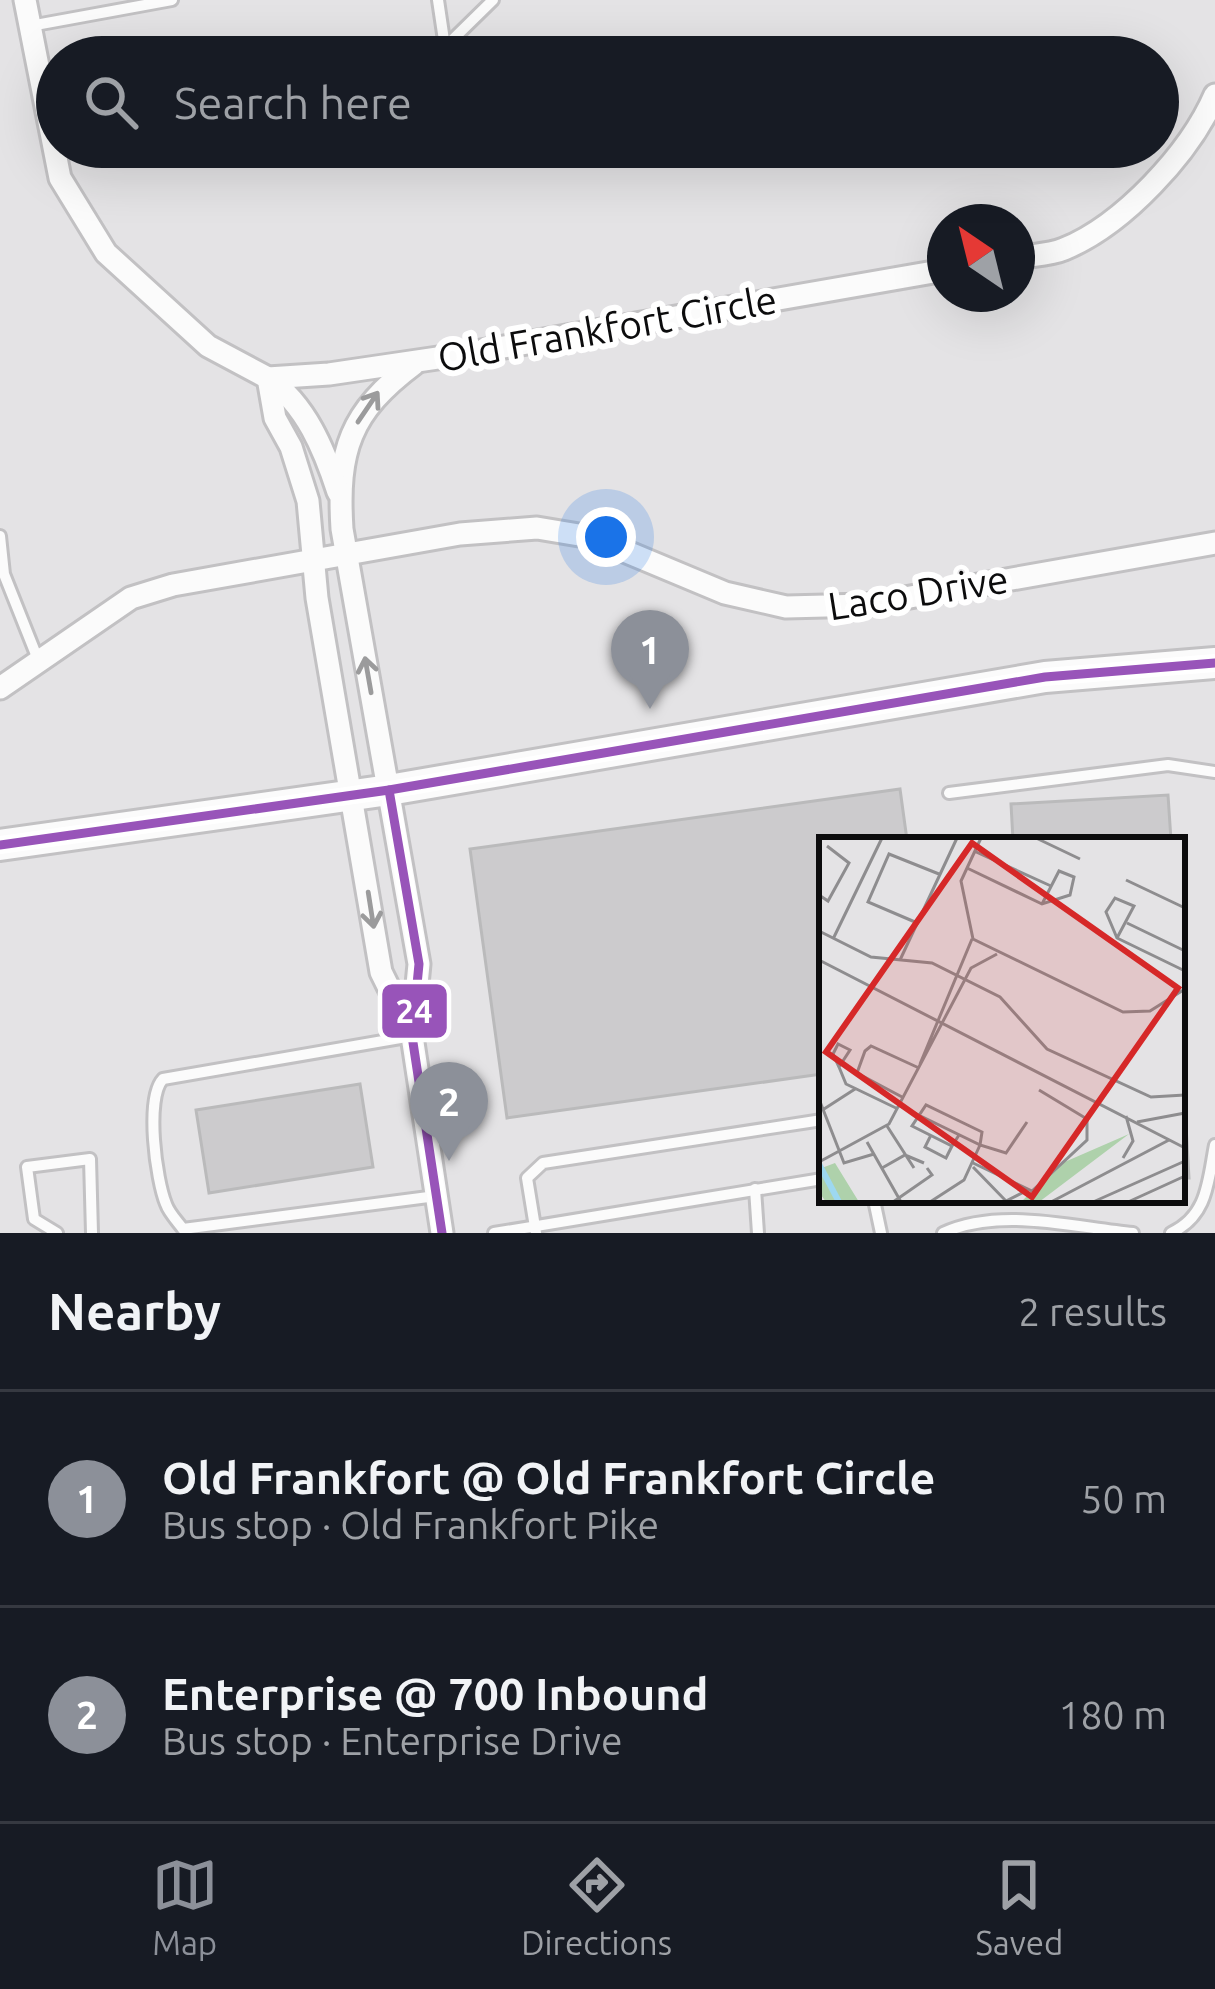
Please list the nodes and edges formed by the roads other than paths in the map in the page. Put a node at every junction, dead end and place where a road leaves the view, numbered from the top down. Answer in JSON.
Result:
{"nodes":[{"id":1,"x":25,"y":0,"type":"edge"},
{"id":2,"x":172,"y":0,"type":"edge"},
{"id":3,"x":438,"y":0,"type":"edge"},
{"id":4,"x":493,"y":0,"type":"edge"},
{"id":5,"x":30,"y":26,"type":"junction"},
{"id":6,"x":443,"y":36,"type":"edge"},
{"id":7,"x":456,"y":36,"type":"edge"},
{"id":8,"x":36,"y":49,"type":"edge"},
{"id":9,"x":1215,"y":95,"type":"edge"},
{"id":10,"x":1179,"y":150,"type":"edge"},
{"id":11,"x":59,"y":168,"type":"edge"},
{"id":12,"x":1167,"y":168,"type":"edge"},
{"id":13,"x":1035,"y":255,"type":"edge"},
{"id":14,"x":927,"y":274,"type":"edge"},
{"id":15,"x":419,"y":361,"type":"junction"},
{"id":16,"x":268,"y":378,"type":"junction"},
{"id":17,"x":340,"y":500,"type":"junction"},
{"id":18,"x":0,"y":536,"type":"edge"},
{"id":19,"x":1215,"y":543,"type":"edge"},
{"id":20,"x":346,"y":554,"type":"junction"},
{"id":21,"x":314,"y":558,"type":"junction"},
{"id":22,"x":39,"y":662,"type":"junction"},
{"id":23,"x":1215,"y":663,"type":"edge"},
{"id":24,"x":0,"y":688,"type":"edge"},
{"id":25,"x":1215,"y":772,"type":"edge"},
{"id":26,"x":389,"y":790,"type":"junction"},
{"id":27,"x":949,"y":793,"type":"dead end"},
{"id":28,"x":352,"y":795,"type":"junction"},
{"id":29,"x":0,"y":845,"type":"edge"},
{"id":30,"x":412,"y":1036,"type":"junction"},
{"id":31,"x":819,"y":1120,"type":"edge"},
{"id":32,"x":1215,"y":1145,"type":"edge"},
{"id":33,"x":819,"y":1179,"type":"edge"},
{"id":34,"x":755,"y":1190,"type":"junction"},
{"id":35,"x":436,"y":1196,"type":"junction"},
{"id":36,"x":875,"y":1203,"type":"edge"},
{"id":37,"x":536,"y":1230,"type":"edge"},
{"id":38,"x":57,"y":1233,"type":"edge"},
{"id":39,"x":92,"y":1233,"type":"edge"},
{"id":40,"x":442,"y":1233,"type":"edge"},
{"id":41,"x":494,"y":1233,"type":"edge"},
{"id":42,"x":758,"y":1233,"type":"edge"},
{"id":43,"x":881,"y":1233,"type":"edge"},
{"id":44,"x":943,"y":1233,"type":"edge"},
{"id":45,"x":1132,"y":1233,"type":"edge"},
{"id":46,"x":1171,"y":1233,"type":"edge"}],
"edges":[{"from":1,"to":5,"type":"street"},
{"from":2,"to":5,"type":"lane"},
{"from":3,"to":6,"type":"lane"},
{"from":4,"to":7,"type":"lane"},
{"from":5,"to":8,"type":"street"},
{"from":9,"to":10,"type":"street"},
{"from":11,"to":16,"type":"street"},
{"from":12,"to":13,"type":"street"},
{"from":14,"to":15,"type":"street","name":"Old Frankfort Circle"},
{"from":15,"to":16,"type":"street","name":"Old Frankfort Circle"},
{"from":17,"to":15,"type":"street","one_way":true},
{"from":16,"to":17,"type":"street"},
{"from":16,"to":21,"type":"street"},
{"from":17,"to":20,"type":"street"},
{"from":18,"to":22,"type":"lane"},
{"from":19,"to":20,"type":"street","name":"Laco Drive"},
{"from":20,"to":21,"type":"street","name":"Laco Drive"},
{"from":26,"to":20,"type":"street","one_way":true},
{"from":21,"to":22,"type":"street","name":"Laco Drive"},
{"from":21,"to":28,"type":"street"},
{"from":22,"to":24,"type":"street","name":"Laco Drive"},
{"from":23,"to":26,"type":"main road"},
{"from":25,"to":27,"type":"lane"},
{"from":26,"to":28,"type":"main road"},
{"from":26,"to":30,"type":"street"},
{"from":28,"to":29,"type":"main road"},
{"from":28,"to":30,"type":"street","one_way":true},
{"from":30,"to":35,"type":"street"},
{"from":30,"to":35,"type":"lane"},
{"from":31,"to":37,"type":"lane"},
{"from":32,"to":46,"type":"lane"},
{"from":33,"to":34,"type":"lane"},
{"from":34,"to":37,"type":"lane"},
{"from":34,"to":42,"type":"lane"},
{"from":35,"to":40,"type":"street"},
{"from":36,"to":43,"type":"lane"},
{"from":37,"to":41,"type":"lane"},
{"from":38,"to":39,"type":"lane"},
{"from":44,"to":45,"type":"lane"}]}
